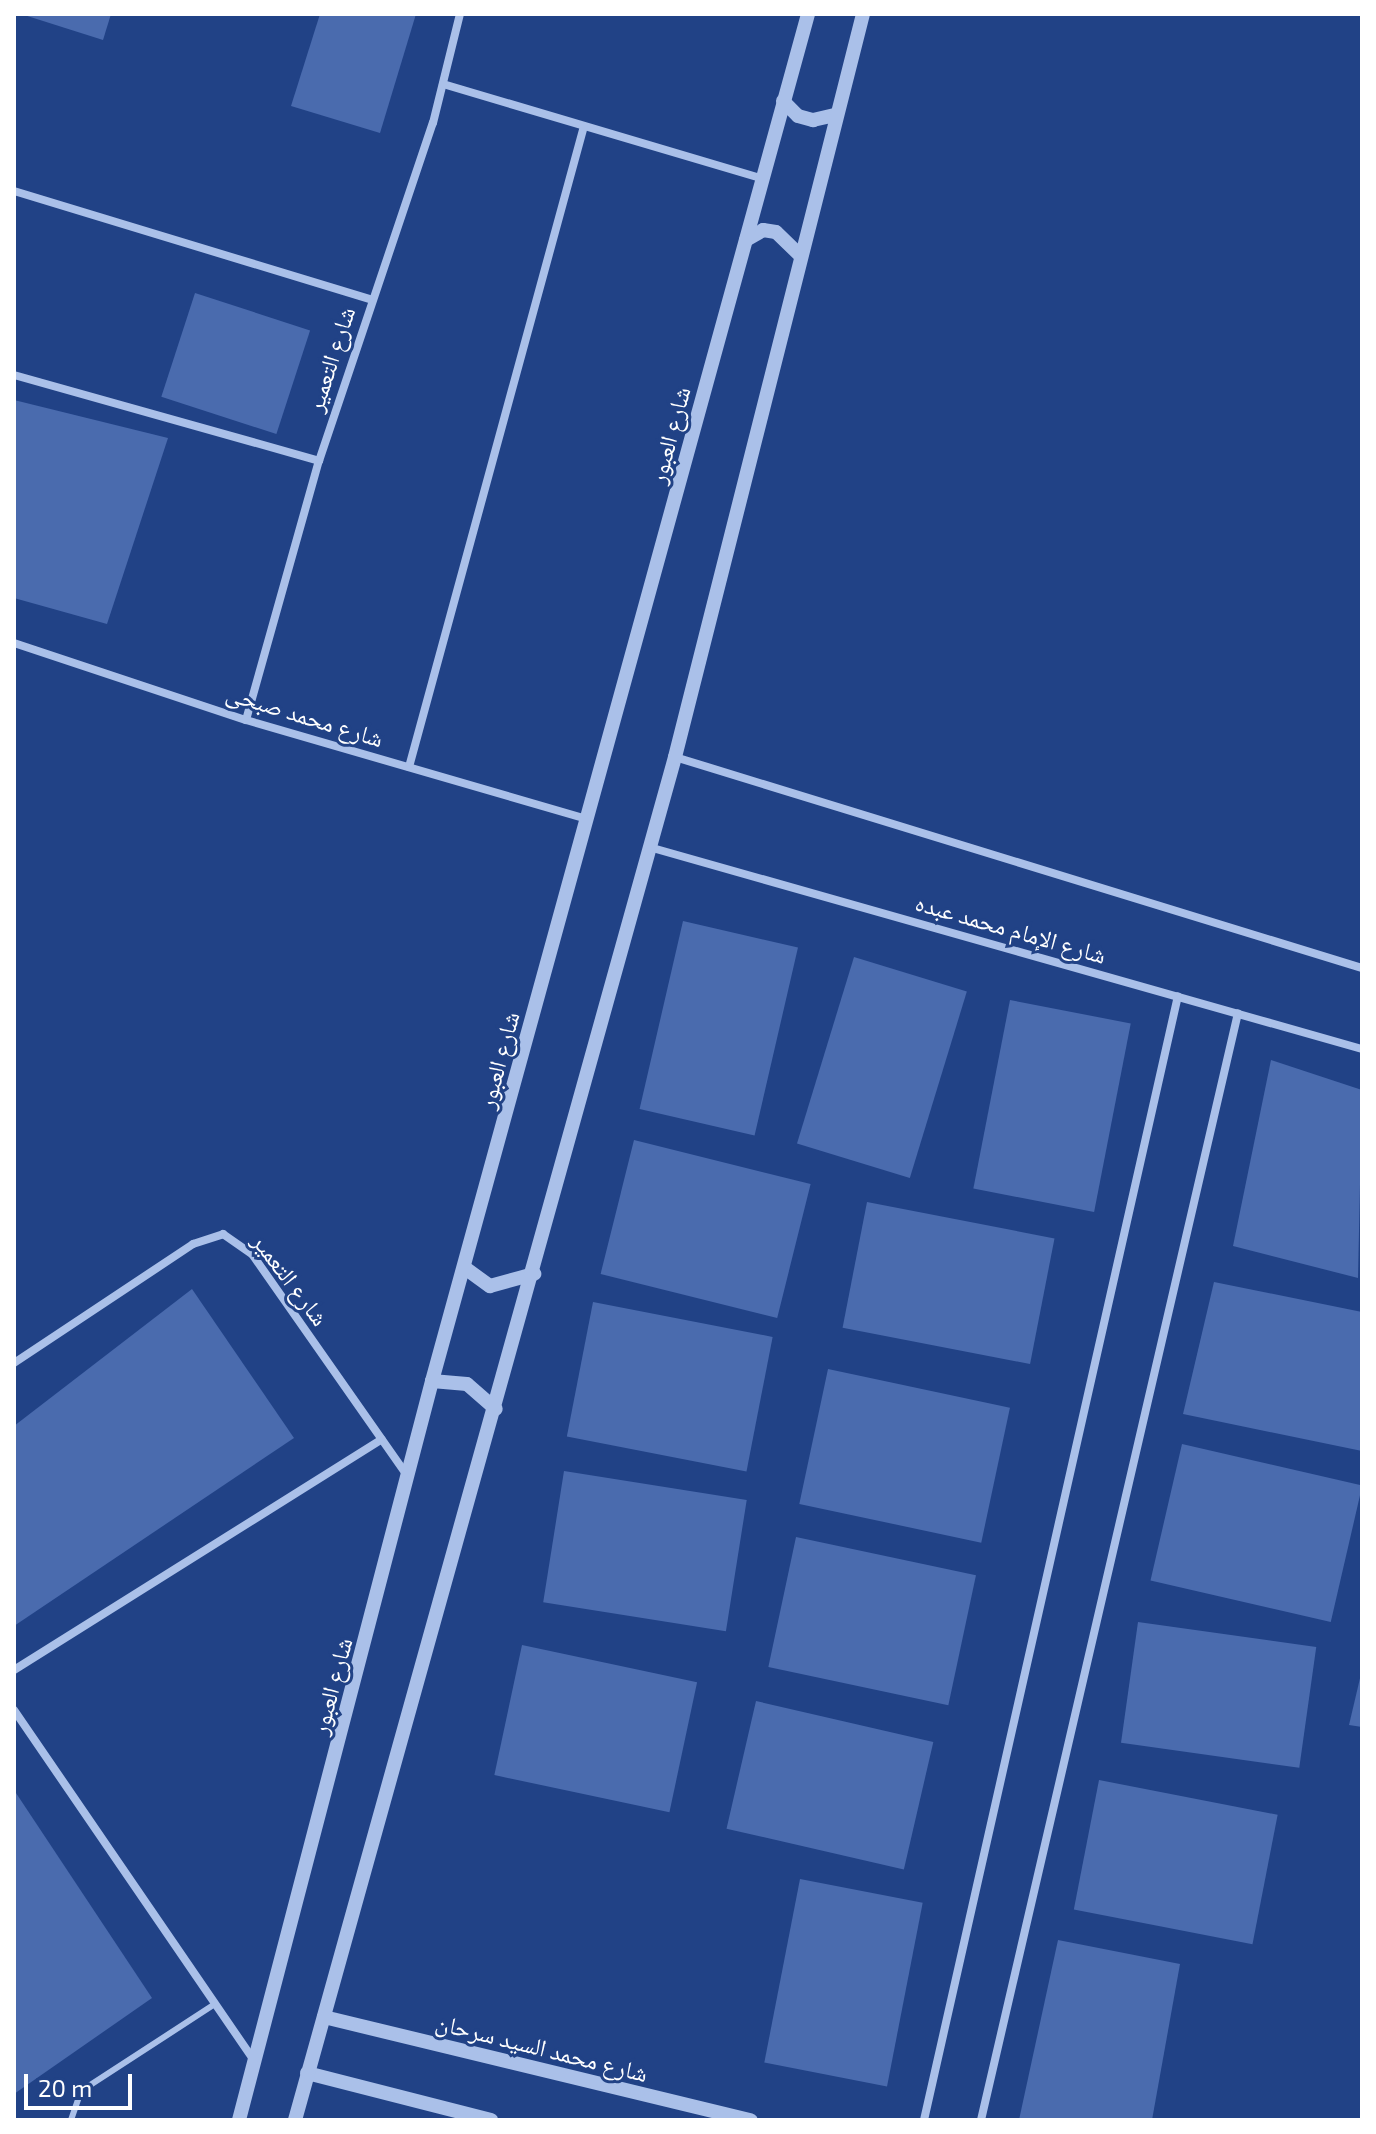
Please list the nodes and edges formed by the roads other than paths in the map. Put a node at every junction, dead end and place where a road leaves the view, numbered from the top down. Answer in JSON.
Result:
{"nodes":[{"id":1,"x":460,"y":14,"type":"edge"},
{"id":2,"x":808,"y":14,"type":"edge"},
{"id":3,"x":863,"y":14,"type":"edge"},
{"id":4,"x":443,"y":84,"type":"junction"},
{"id":5,"x":783,"y":101,"type":"junction"},
{"id":6,"x":835,"y":115,"type":"junction"},
{"id":7,"x":584,"y":126,"type":"junction"},
{"id":8,"x":760,"y":178,"type":"junction"},
{"id":9,"x":14,"y":191,"type":"edge"},
{"id":10,"x":746,"y":240,"type":"junction"},
{"id":11,"x":800,"y":255,"type":"junction"},
{"id":12,"x":370,"y":299,"type":"junction"},
{"id":13,"x":14,"y":375,"type":"edge"},
{"id":14,"x":319,"y":461,"type":"junction"},
{"id":15,"x":14,"y":643,"type":"edge"},
{"id":16,"x":246,"y":720,"type":"junction"},
{"id":17,"x":675,"y":757,"type":"junction"},
{"id":18,"x":409,"y":767,"type":"junction"},
{"id":19,"x":586,"y":819,"type":"junction"},
{"id":20,"x":648,"y":847,"type":"junction"},
{"id":21,"x":1362,"y":968,"type":"edge"},
{"id":22,"x":1178,"y":996,"type":"junction"},
{"id":23,"x":1238,"y":1013,"type":"junction"},
{"id":24,"x":1362,"y":1049,"type":"edge"},
{"id":25,"x":465,"y":1268,"type":"junction"},
{"id":26,"x":534,"y":1274,"type":"junction"},
{"id":27,"x":14,"y":1363,"type":"edge"},
{"id":28,"x":432,"y":1381,"type":"junction"},
{"id":29,"x":496,"y":1409,"type":"junction"},
{"id":30,"x":382,"y":1439,"type":"junction"},
{"id":31,"x":409,"y":1479,"type":"junction"},
{"id":32,"x":14,"y":1670,"type":"edge"},
{"id":33,"x":14,"y":1710,"type":"edge"},
{"id":34,"x":215,"y":2004,"type":"junction"},
{"id":35,"x":324,"y":2017,"type":"junction"},
{"id":36,"x":254,"y":2060,"type":"junction"},
{"id":37,"x":307,"y":2073,"type":"junction"},
{"id":38,"x":71,"y":2120,"type":"edge"},
{"id":39,"x":239,"y":2120,"type":"edge"},
{"id":40,"x":295,"y":2120,"type":"edge"},
{"id":41,"x":491,"y":2120,"type":"edge"},
{"id":42,"x":751,"y":2120,"type":"edge"},
{"id":43,"x":924,"y":2120,"type":"edge"},
{"id":44,"x":981,"y":2120,"type":"edge"}],
"edges":[{"from":1,"to":4,"type":"street","name":"شارع التعمير"},
{"from":2,"to":5,"type":"street","name":"شارع العبور"},
{"from":3,"to":6,"type":"street"},
{"from":4,"to":7,"type":"street"},
{"from":4,"to":12,"type":"street","name":"شارع التعمير"},
{"from":5,"to":6,"type":"street"},
{"from":5,"to":8,"type":"street","name":"شارع العبور"},
{"from":6,"to":11,"type":"street"},
{"from":7,"to":8,"type":"street"},
{"from":7,"to":18,"type":"street"},
{"from":8,"to":10,"type":"street","name":"شارع العبور"},
{"from":9,"to":12,"type":"street"},
{"from":10,"to":11,"type":"street"},
{"from":10,"to":19,"type":"street","name":"شارع العبور"},
{"from":11,"to":17,"type":"street"},
{"from":12,"to":14,"type":"street","name":"شارع التعمير"},
{"from":13,"to":14,"type":"street"},
{"from":14,"to":16,"type":"street","name":"شارع التعمير"},
{"from":15,"to":16,"type":"street","name":"شارع محمد صبحى"},
{"from":16,"to":18,"type":"street","name":"شارع محمد صبحى"},
{"from":17,"to":20,"type":"street"},
{"from":17,"to":21,"type":"street"},
{"from":18,"to":19,"type":"street","name":"شارع محمد صبحى"},
{"from":19,"to":25,"type":"street","name":"شارع العبور"},
{"from":20,"to":22,"type":"street","name":"شارع الإمام محمد عبده"},
{"from":20,"to":26,"type":"street"},
{"from":22,"to":23,"type":"street","name":"شارع الإمام محمد عبده"},
{"from":22,"to":43,"type":"street"},
{"from":23,"to":24,"type":"street","name":"شارع الإمام محمد عبده"},
{"from":23,"to":44,"type":"street"},
{"from":25,"to":26,"type":"street"},
{"from":25,"to":28,"type":"street","name":"شارع العبور"},
{"from":26,"to":29,"type":"street"},
{"from":27,"to":30,"type":"street","name":"شارع التعمير"},
{"from":28,"to":29,"type":"street"},
{"from":28,"to":31,"type":"street","name":"شارع العبور"},
{"from":29,"to":35,"type":"street"},
{"from":30,"to":31,"type":"street","name":"شارع التعمير"},
{"from":30,"to":32,"type":"street"},
{"from":31,"to":36,"type":"street","name":"شارع العبور"},
{"from":33,"to":34,"type":"street"},
{"from":34,"to":36,"type":"street"},
{"from":34,"to":38,"type":"lane"},
{"from":35,"to":37,"type":"street"},
{"from":35,"to":42,"type":"street","name":"شارع محمد السيد سرحان"},
{"from":36,"to":39,"type":"street","name":"شارع العبور"},
{"from":37,"to":40,"type":"street"},
{"from":37,"to":41,"type":"street"}]}
